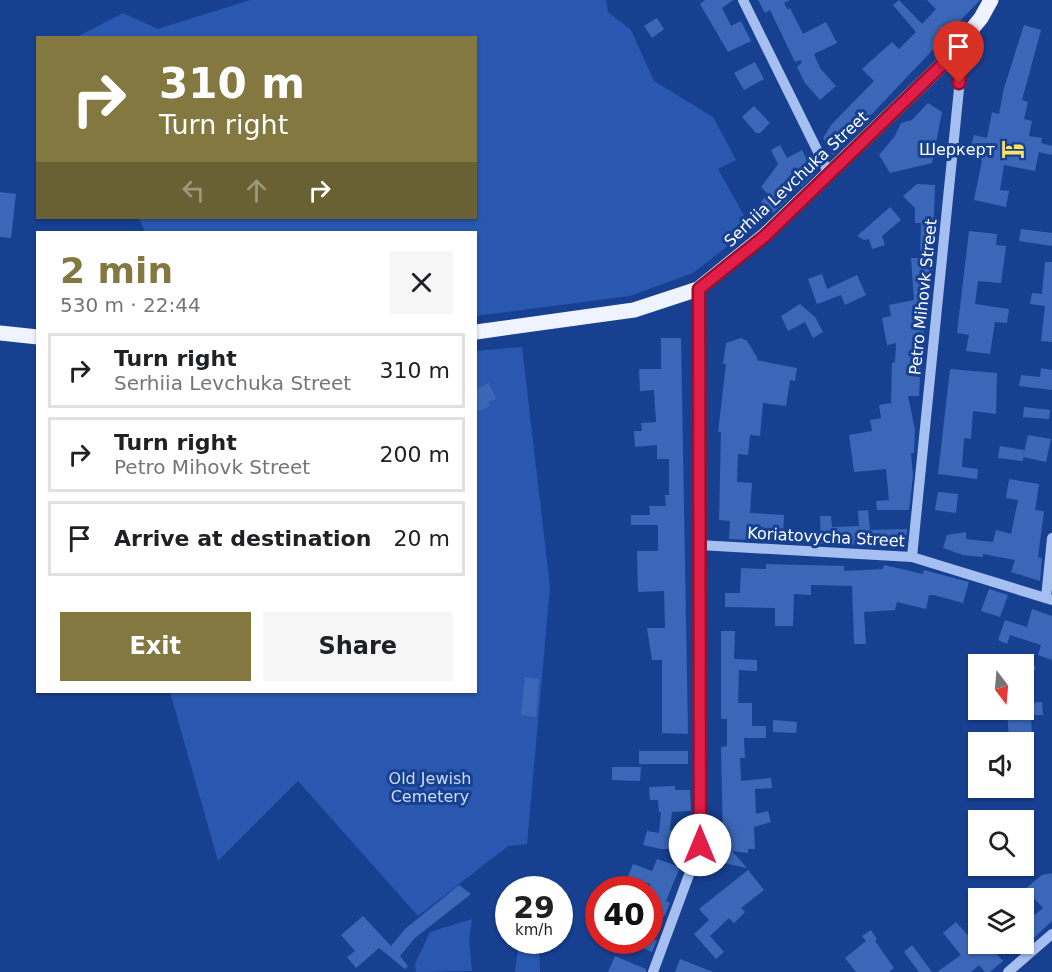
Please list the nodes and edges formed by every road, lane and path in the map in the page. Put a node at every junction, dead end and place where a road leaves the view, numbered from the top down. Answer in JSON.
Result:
{"nodes":[{"id":1,"x":743,"y":0,"type":"edge"},
{"id":2,"x":991,"y":0,"type":"edge"},
{"id":3,"x":964,"y":39,"type":"junction"},
{"id":4,"x":828,"y":174,"type":"junction"},
{"id":5,"x":699,"y":289,"type":"junction"},
{"id":6,"x":477,"y":332,"type":"edge"},
{"id":7,"x":0,"y":333,"type":"edge"},
{"id":8,"x":36,"y":337,"type":"edge"},
{"id":9,"x":1052,"y":537,"type":"edge"},
{"id":10,"x":699,"y":545,"type":"junction"},
{"id":11,"x":912,"y":557,"type":"junction"},
{"id":12,"x":1049,"y":599,"type":"edge"},
{"id":13,"x":1052,"y":934,"type":"edge"},
{"id":14,"x":653,"y":972,"type":"edge"},
{"id":15,"x":1008,"y":972,"type":"edge"}],
"edges":[{"from":1,"to":4,"type":"street"},
{"from":2,"to":3,"type":"main road","name":"Serhiia Levchuka Street"},
{"from":3,"to":4,"type":"main road","name":"Serhiia Levchuka Street"},
{"from":3,"to":11,"type":"street","name":"Petro Mihovk Street"},
{"from":4,"to":5,"type":"main road","name":"Serhiia Levchuka Street"},
{"from":5,"to":6,"type":"main road","name":"Serhiia Levchuka Street"},
{"from":5,"to":10,"type":"street"},
{"from":7,"to":8,"type":"main road"},
{"from":9,"to":12,"type":"street"},
{"from":10,"to":11,"type":"street","name":"Koriatovycha Street"},
{"from":10,"to":14,"type":"street"},
{"from":11,"to":12,"type":"street","name":"Koriatovycha Street"},
{"from":13,"to":15,"type":"street"}]}
